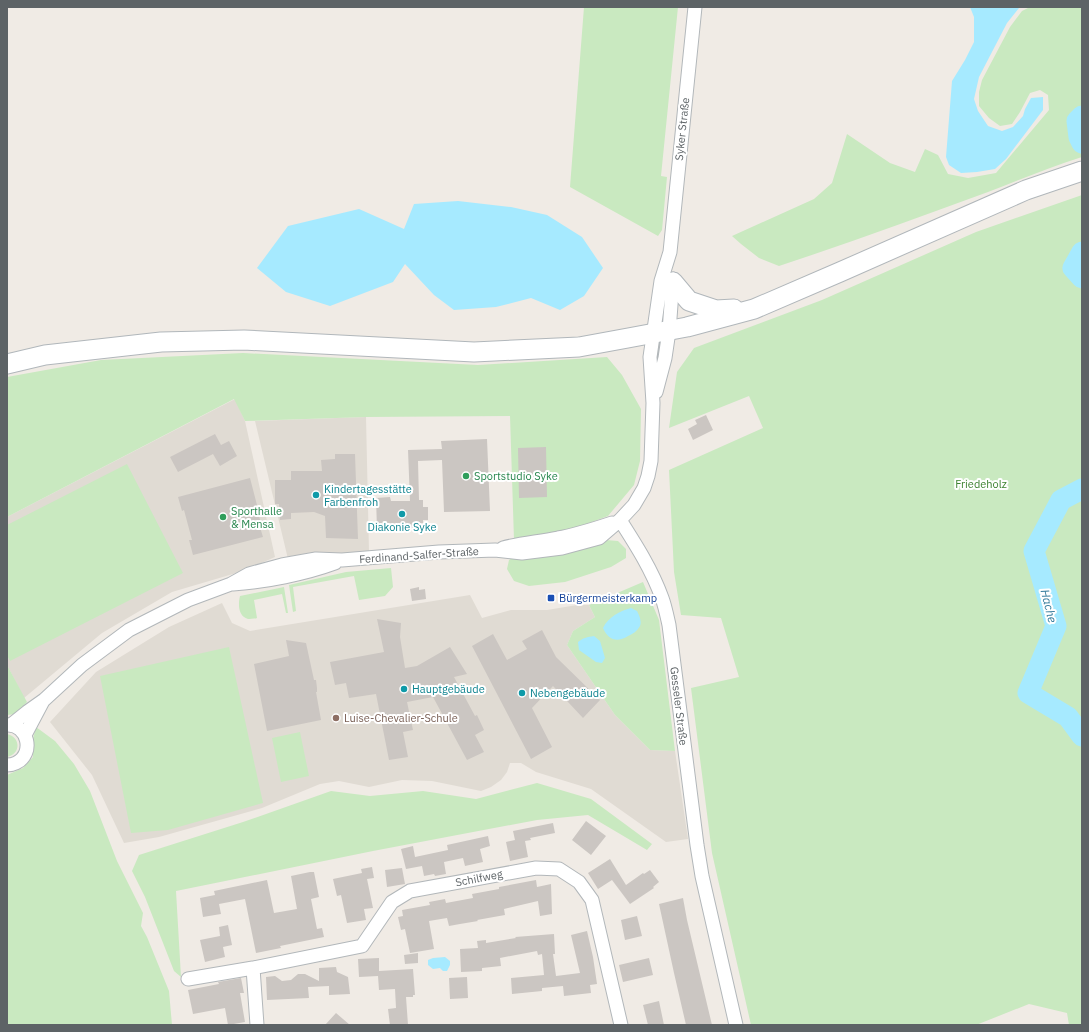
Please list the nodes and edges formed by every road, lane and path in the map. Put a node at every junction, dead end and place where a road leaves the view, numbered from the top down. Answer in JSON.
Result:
{"nodes":[{"id":1,"x":695,"y":7,"type":"edge"},
{"id":2,"x":1076,"y":173,"type":"edge"},
{"id":3,"x":670,"y":252,"type":"junction"},
{"id":4,"x":673,"y":282,"type":"junction"},
{"id":5,"x":754,"y":309,"type":"junction"},
{"id":6,"x":661,"y":332,"type":"junction"},
{"id":7,"x":7,"y":364,"type":"edge"},
{"id":8,"x":620,"y":520,"type":"junction"},
{"id":9,"x":44,"y":700,"type":"junction"},
{"id":10,"x":10,"y":724,"type":"edge"},
{"id":11,"x":26,"y":735,"type":"junction"},
{"id":12,"x":7,"y":765,"type":"edge"},
{"id":13,"x":253,"y":968,"type":"junction"},
{"id":14,"x":188,"y":979,"type":"dead end"},
{"id":15,"x":257,"y":1025,"type":"edge"},
{"id":16,"x":621,"y":1025,"type":"edge"},
{"id":17,"x":736,"y":1025,"type":"edge"}],
"edges":[{"from":1,"to":3,"type":"street","name":"Syker Straße"},
{"from":2,"to":5,"type":"main road"},
{"from":3,"to":4,"type":"street","name":"Syker Straße"},
{"from":3,"to":6,"type":"street","name":"Syker Straße"},
{"from":4,"to":5,"type":"main road"},
{"from":4,"to":6,"type":"street","name":"Syker Straße"},
{"from":5,"to":6,"type":"main road"},
{"from":6,"to":7,"type":"main road"},
{"from":6,"to":8,"type":"street"},
{"from":8,"to":9,"type":"street","name":"Ferdinand-Salfer-Straße"},
{"from":8,"to":17,"type":"street","name":"Gesseler Straße"},
{"from":9,"to":10,"type":"street","name":"Ferdinand-Salfer-Straße"},
{"from":9,"to":11,"type":"street","name":"Ferdinand-Salfer-Straße"},
{"from":10,"to":11,"type":"street"},
{"from":11,"to":12,"type":"street"},
{"from":13,"to":14,"type":"street","name":"Schilfweg"},
{"from":13,"to":15,"type":"street"},
{"from":13,"to":16,"type":"street","name":"Schilfweg"}]}
